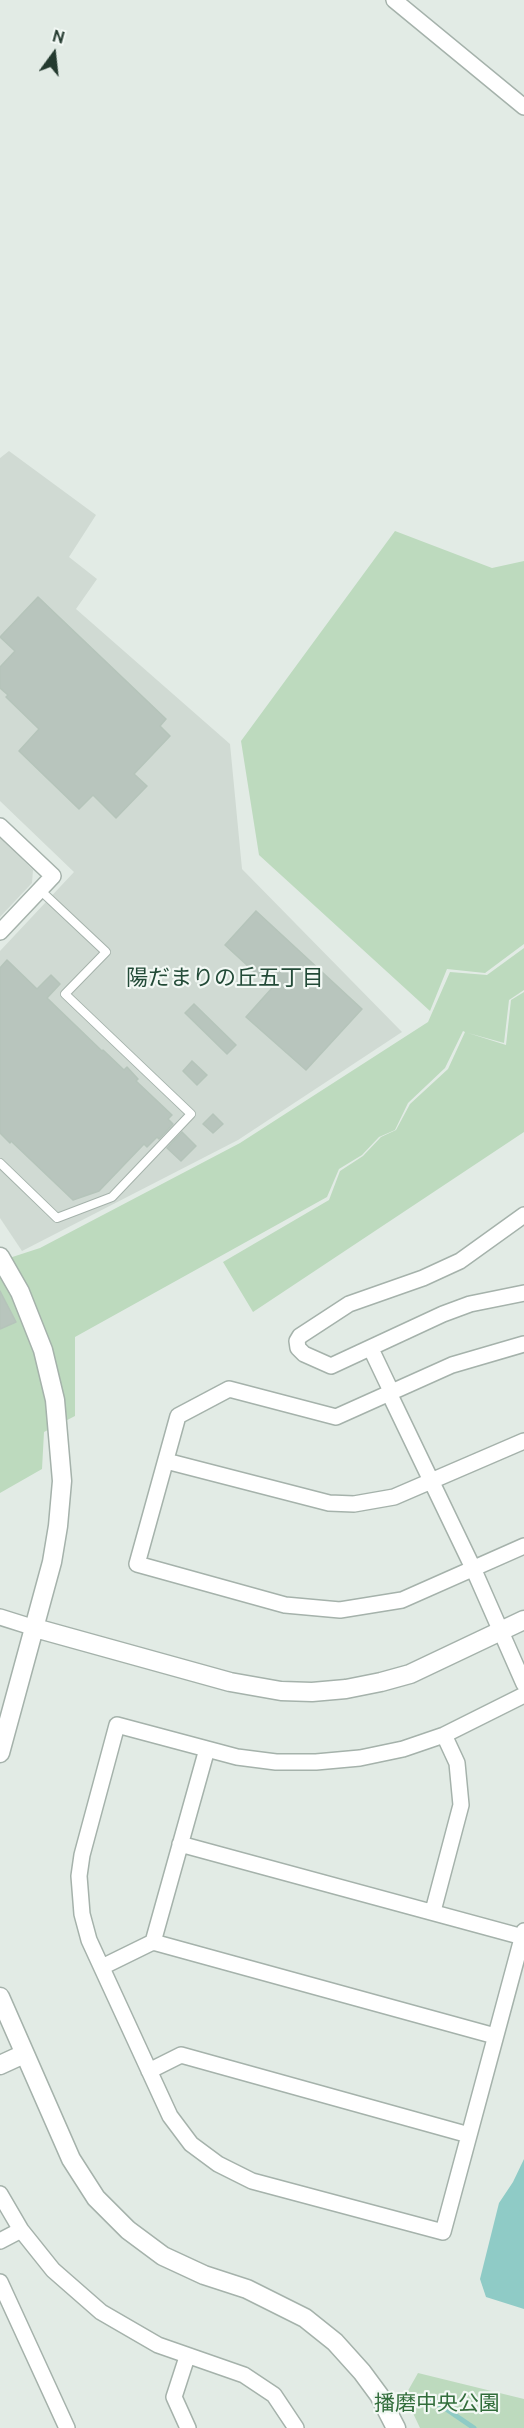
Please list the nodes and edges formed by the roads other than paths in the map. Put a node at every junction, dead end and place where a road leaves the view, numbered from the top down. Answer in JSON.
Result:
{"nodes":[{"id":1,"x":394,"y":0,"type":"edge"},
{"id":2,"x":524,"y":107,"type":"edge"},
{"id":3,"x":0,"y":826,"type":"edge"},
{"id":4,"x":40,"y":890,"type":"junction"},
{"id":5,"x":0,"y":932,"type":"edge"},
{"id":6,"x":0,"y":1163,"type":"edge"},
{"id":7,"x":524,"y":1215,"type":"edge"},
{"id":8,"x":0,"y":1257,"type":"edge"},
{"id":9,"x":524,"y":1293,"type":"edge"},
{"id":10,"x":524,"y":1344,"type":"edge"},
{"id":11,"x":371,"y":1349,"type":"junction"},
{"id":12,"x":390,"y":1392,"type":"junction"},
{"id":13,"x":524,"y":1441,"type":"edge"},
{"id":14,"x":166,"y":1461,"type":"junction"},
{"id":15,"x":431,"y":1480,"type":"junction"},
{"id":16,"x":524,"y":1546,"type":"edge"},
{"id":17,"x":472,"y":1568,"type":"junction"},
{"id":18,"x":0,"y":1617,"type":"edge"},
{"id":19,"x":524,"y":1620,"type":"edge"},
{"id":20,"x":35,"y":1628,"type":"junction"},
{"id":21,"x":499,"y":1631,"type":"junction"},
{"id":22,"x":524,"y":1684,"type":"edge"},
{"id":23,"x":524,"y":1695,"type":"edge"},
{"id":24,"x":444,"y":1735,"type":"junction"},
{"id":25,"x":207,"y":1749,"type":"junction"},
{"id":26,"x":0,"y":1753,"type":"edge"},
{"id":27,"x":180,"y":1844,"type":"junction"},
{"id":28,"x":433,"y":1911,"type":"junction"},
{"id":29,"x":523,"y":1934,"type":"edge"},
{"id":30,"x":153,"y":1942,"type":"junction"},
{"id":31,"x":102,"y":1966,"type":"junction"},
{"id":32,"x":518,"y":1980,"type":"edge"},
{"id":33,"x":0,"y":1997,"type":"edge"},
{"id":34,"x":495,"y":2036,"type":"junction"},
{"id":35,"x":24,"y":2054,"type":"junction"},
{"id":36,"x":0,"y":2065,"type":"edge"},
{"id":37,"x":149,"y":2071,"type":"junction"},
{"id":38,"x":469,"y":2135,"type":"junction"},
{"id":39,"x":0,"y":2194,"type":"edge"},
{"id":40,"x":21,"y":2230,"type":"junction"},
{"id":41,"x":0,"y":2241,"type":"edge"},
{"id":42,"x":0,"y":2282,"type":"edge"},
{"id":43,"x":188,"y":2357,"type":"junction"},
{"id":44,"x":67,"y":2428,"type":"edge"},
{"id":45,"x":188,"y":2428,"type":"edge"},
{"id":46,"x":296,"y":2428,"type":"edge"},
{"id":47,"x":396,"y":2428,"type":"edge"}],
"edges":[{"from":1,"to":2,"type":"street"},
{"from":3,"to":4,"type":"street"},
{"from":4,"to":5,"type":"street"},
{"from":4,"to":6,"type":"lane"},
{"from":7,"to":11,"type":"street"},
{"from":8,"to":20,"type":"street"},
{"from":9,"to":11,"type":"street"},
{"from":10,"to":12,"type":"street"},
{"from":11,"to":12,"type":"street"},
{"from":12,"to":14,"type":"street"},
{"from":12,"to":15,"type":"street"},
{"from":13,"to":15,"type":"street"},
{"from":14,"to":15,"type":"street"},
{"from":14,"to":17,"type":"street"},
{"from":15,"to":17,"type":"street"},
{"from":16,"to":17,"type":"street"},
{"from":17,"to":21,"type":"street"},
{"from":18,"to":20,"type":"street"},
{"from":19,"to":21,"type":"street"},
{"from":20,"to":21,"type":"street"},
{"from":20,"to":26,"type":"street"},
{"from":21,"to":22,"type":"street"},
{"from":23,"to":24,"type":"street"},
{"from":24,"to":25,"type":"street"},
{"from":24,"to":28,"type":"street"},
{"from":25,"to":27,"type":"street"},
{"from":25,"to":31,"type":"street"},
{"from":27,"to":28,"type":"street"},
{"from":27,"to":30,"type":"street"},
{"from":28,"to":29,"type":"street"},
{"from":29,"to":32,"type":"street"},
{"from":30,"to":31,"type":"street"},
{"from":30,"to":34,"type":"street"},
{"from":31,"to":37,"type":"street"},
{"from":32,"to":34,"type":"street"},
{"from":33,"to":35,"type":"street"},
{"from":34,"to":38,"type":"street"},
{"from":35,"to":36,"type":"street"},
{"from":35,"to":47,"type":"street"},
{"from":37,"to":38,"type":"street"},
{"from":37,"to":38,"type":"street"},
{"from":39,"to":40,"type":"street"},
{"from":40,"to":41,"type":"street"},
{"from":40,"to":43,"type":"street"},
{"from":42,"to":44,"type":"street"},
{"from":43,"to":45,"type":"street"},
{"from":43,"to":46,"type":"street"}]}
